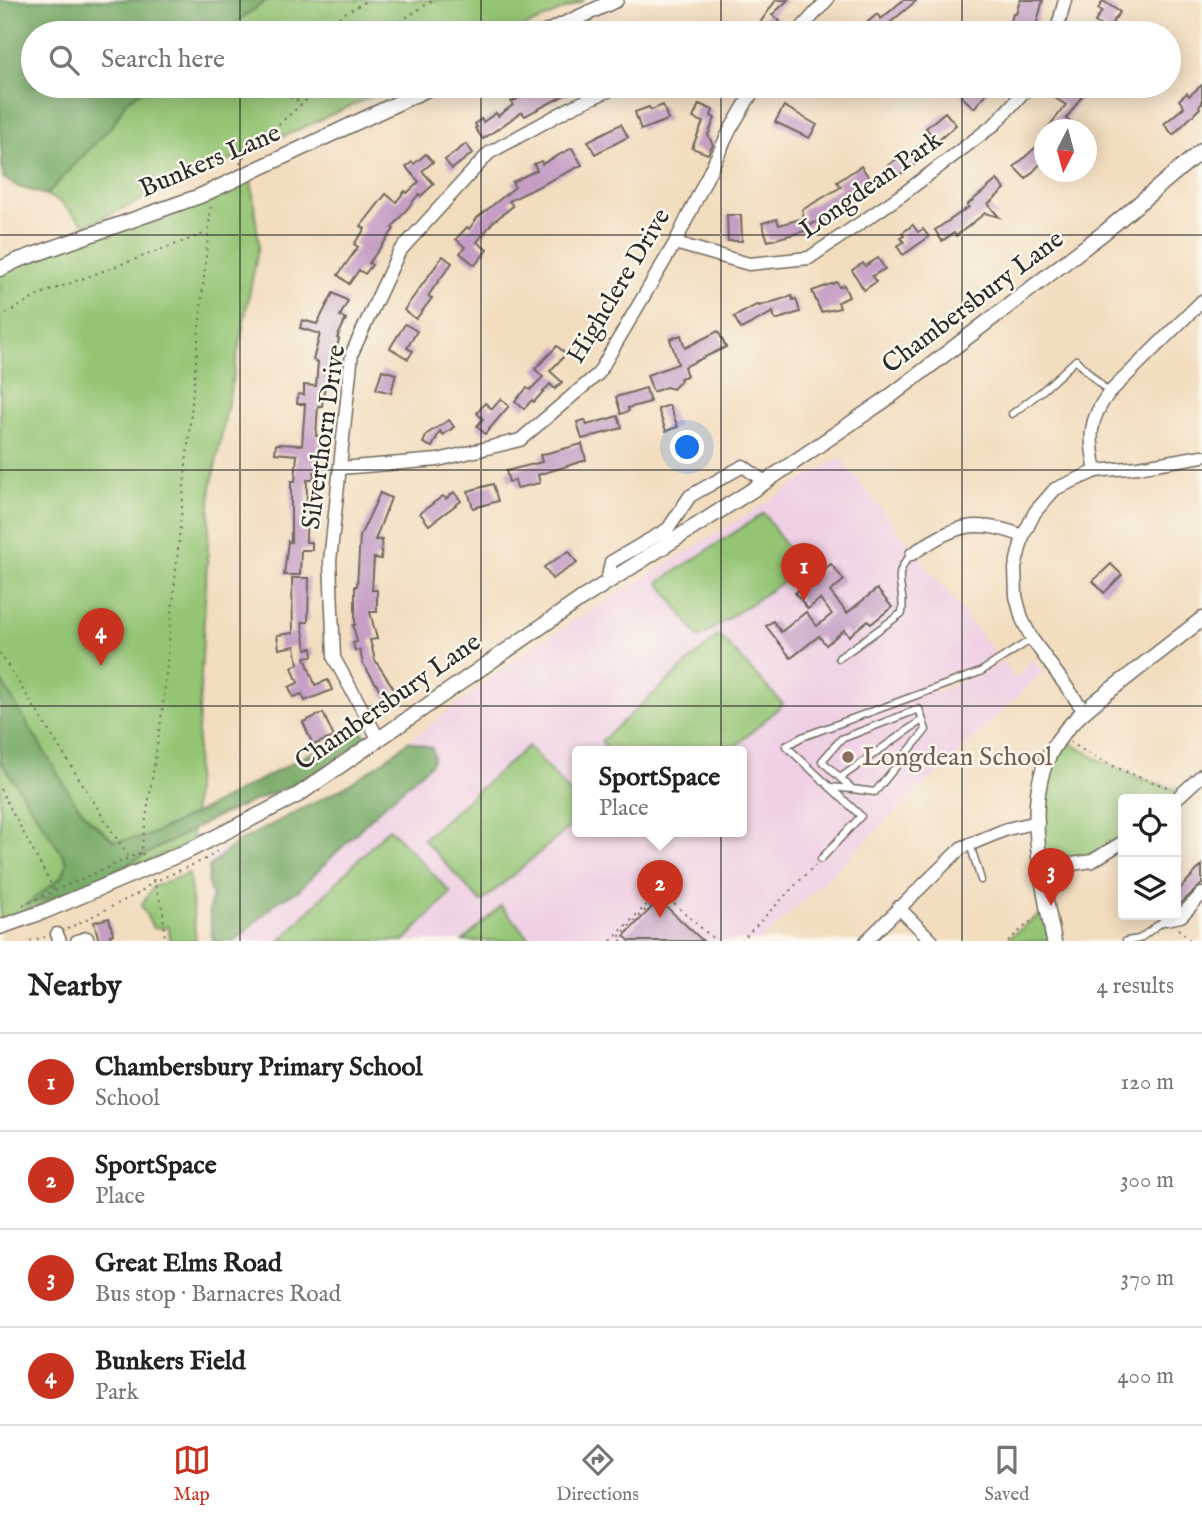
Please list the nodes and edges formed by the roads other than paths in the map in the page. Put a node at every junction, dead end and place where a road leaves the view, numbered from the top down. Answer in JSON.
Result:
{"nodes":[{"id":1,"x":616,"y":0,"type":"edge"},
{"id":2,"x":827,"y":0,"type":"edge"},
{"id":3,"x":1065,"y":0,"type":"edge"},
{"id":4,"x":571,"y":21,"type":"edge"},
{"id":5,"x":808,"y":21,"type":"edge"},
{"id":6,"x":1059,"y":21,"type":"edge"},
{"id":7,"x":408,"y":98,"type":"edge"},
{"id":8,"x":592,"y":98,"type":"edge"},
{"id":9,"x":749,"y":98,"type":"edge"},
{"id":10,"x":1018,"y":98,"type":"edge"},
{"id":11,"x":1202,"y":150,"type":"edge"},
{"id":12,"x":675,"y":243,"type":"junction"},
{"id":13,"x":0,"y":269,"type":"edge"},
{"id":14,"x":1202,"y":300,"type":"edge"},
{"id":15,"x":1109,"y":393,"type":"junction"},
{"id":16,"x":1012,"y":414,"type":"dead end"},
{"id":17,"x":1202,"y":456,"type":"edge"},
{"id":18,"x":340,"y":468,"type":"junction"},
{"id":19,"x":1096,"y":471,"type":"junction"},
{"id":20,"x":765,"y":482,"type":"junction"},
{"id":21,"x":1023,"y":536,"type":"junction"},
{"id":22,"x":912,"y":554,"type":"joint"},
{"id":23,"x":607,"y":582,"type":"junction"},
{"id":24,"x":1202,"y":619,"type":"edge"},
{"id":25,"x":1032,"y":639,"type":"junction"},
{"id":26,"x":839,"y":658,"type":"dead end"},
{"id":27,"x":924,"y":694,"type":"junction"},
{"id":28,"x":919,"y":709,"type":"junction"},
{"id":29,"x":1084,"y":711,"type":"junction"},
{"id":30,"x":922,"y":720,"type":"junction"},
{"id":31,"x":378,"y":738,"type":"junction"},
{"id":32,"x":1202,"y":775,"type":"edge"},
{"id":33,"x":840,"y":778,"type":"junction"},
{"id":34,"x":830,"y":787,"type":"junction"},
{"id":35,"x":852,"y":789,"type":"junction"},
{"id":36,"x":1181,"y":795,"type":"edge"},
{"id":37,"x":1038,"y":822,"type":"junction"},
{"id":38,"x":970,"y":844,"type":"junction"},
{"id":39,"x":1118,"y":845,"type":"edge"},
{"id":40,"x":821,"y":859,"type":"road end"},
{"id":41,"x":1040,"y":869,"type":"junction"},
{"id":42,"x":981,"y":880,"type":"dead end"},
{"id":43,"x":1202,"y":894,"type":"edge"},
{"id":44,"x":898,"y":907,"type":"junction"},
{"id":45,"x":1181,"y":916,"type":"edge"},
{"id":46,"x":1165,"y":920,"type":"edge"},
{"id":47,"x":0,"y":927,"type":"edge"},
{"id":48,"x":866,"y":941,"type":"edge"},
{"id":49,"x":932,"y":941,"type":"edge"},
{"id":50,"x":1054,"y":941,"type":"edge"},
{"id":51,"x":1126,"y":941,"type":"edge"}],
"edges":[{"from":1,"to":4,"type":"street"},
{"from":2,"to":5,"type":"street"},
{"from":3,"to":6,"type":"street"},
{"from":7,"to":13,"type":"street","name":"Bunkers Lane"},
{"from":8,"to":18,"type":"street","name":"Silverthorn Drive"},
{"from":9,"to":12,"type":"street","name":"Highclere Drive"},
{"from":10,"to":12,"type":"street","name":"Longdean Park"},
{"from":11,"to":20,"type":"street","name":"Chambersbury Lane"},
{"from":12,"to":18,"type":"street","name":"Highclere Drive"},
{"from":14,"to":15,"type":"street"},
{"from":15,"to":16,"type":"lane"},
{"from":15,"to":19,"type":"street"},
{"from":17,"to":19,"type":"street"},
{"from":18,"to":31,"type":"street","name":"Silverthorn Drive"},
{"from":19,"to":21,"type":"street"},
{"from":20,"to":23,"type":"street","name":"Chambersbury Lane"},
{"from":20,"to":23,"type":"street","name":"Chambersbury Lane"},
{"from":21,"to":22,"type":"street"},
{"from":21,"to":25,"type":"street"},
{"from":22,"to":26,"type":"lane"},
{"from":23,"to":31,"type":"street","name":"Chambersbury Lane"},
{"from":24,"to":29,"type":"street"},
{"from":25,"to":27,"type":"lane"},
{"from":25,"to":29,"type":"street"},
{"from":27,"to":28,"type":"lane"},
{"from":27,"to":34,"type":"lane"},
{"from":28,"to":30,"type":"lane"},
{"from":28,"to":33,"type":"lane"},
{"from":29,"to":37,"type":"street"},
{"from":30,"to":33,"type":"lane"},
{"from":30,"to":35,"type":"lane"},
{"from":31,"to":47,"type":"street","name":"Chambersbury Lane"},
{"from":32,"to":36,"type":"street"},
{"from":33,"to":35,"type":"lane"},
{"from":34,"to":35,"type":"lane"},
{"from":34,"to":40,"type":"lane"},
{"from":37,"to":38,"type":"street"},
{"from":37,"to":41,"type":"street"},
{"from":38,"to":42,"type":"lane"},
{"from":38,"to":44,"type":"street"},
{"from":39,"to":41,"type":"street"},
{"from":41,"to":50,"type":"street"},
{"from":43,"to":45,"type":"street"},
{"from":44,"to":48,"type":"street"},
{"from":44,"to":49,"type":"street"},
{"from":46,"to":51,"type":"lane"}]}
